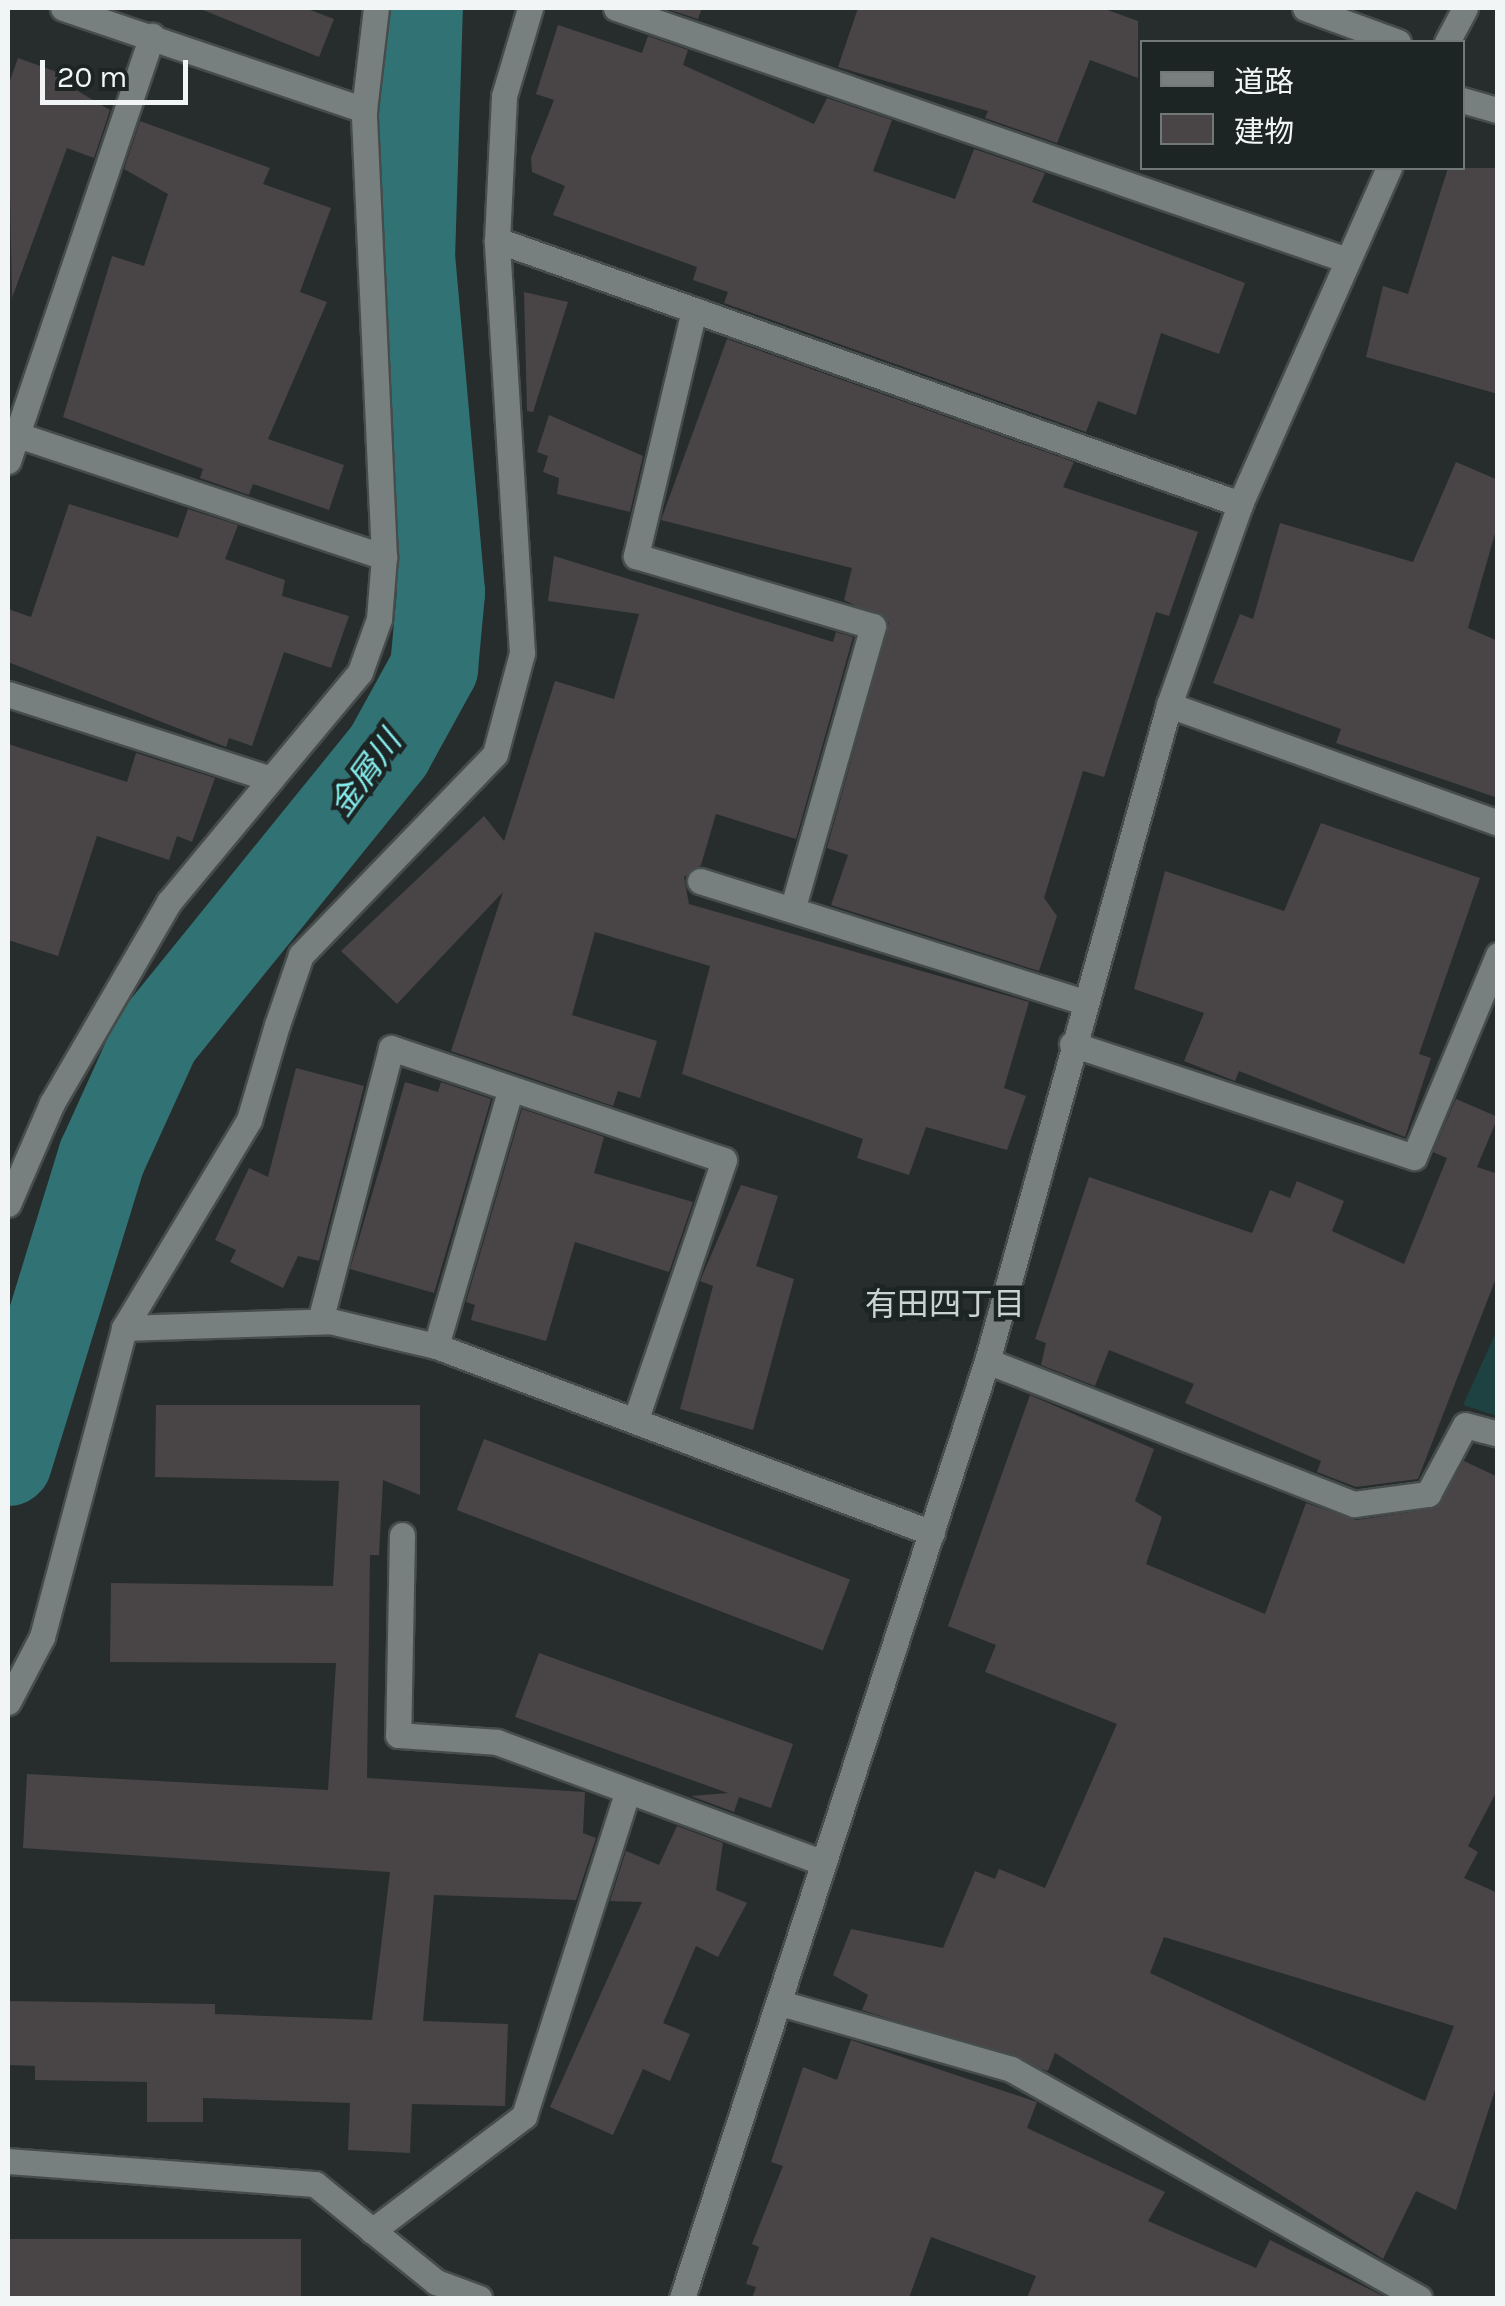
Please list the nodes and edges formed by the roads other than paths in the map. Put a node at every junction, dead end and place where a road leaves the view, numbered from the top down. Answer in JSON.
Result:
{"nodes":[{"id":1,"x":63,"y":8,"type":"edge"},
{"id":2,"x":376,"y":8,"type":"edge"},
{"id":3,"x":530,"y":8,"type":"edge"},
{"id":4,"x":616,"y":8,"type":"edge"},
{"id":5,"x":1304,"y":8,"type":"edge"},
{"id":6,"x":1465,"y":8,"type":"edge"},
{"id":7,"x":152,"y":36,"type":"junction"},
{"id":8,"x":1392,"y":40,"type":"edge"},
{"id":9,"x":1448,"y":40,"type":"edge"},
{"id":10,"x":1465,"y":101,"type":"edge"},
{"id":11,"x":364,"y":110,"type":"junction"},
{"id":12,"x":1498,"y":110,"type":"edge"},
{"id":13,"x":1388,"y":170,"type":"edge"},
{"id":14,"x":497,"y":240,"type":"junction"},
{"id":15,"x":1347,"y":260,"type":"junction"},
{"id":16,"x":694,"y":310,"type":"junction"},
{"id":17,"x":18,"y":435,"type":"junction"},
{"id":18,"x":8,"y":461,"type":"edge"},
{"id":19,"x":1240,"y":504,"type":"junction"},
{"id":20,"x":384,"y":556,"type":"junction"},
{"id":21,"x":8,"y":694,"type":"edge"},
{"id":22,"x":1170,"y":706,"type":"junction"},
{"id":23,"x":271,"y":780,"type":"junction"},
{"id":24,"x":1498,"y":824,"type":"edge"},
{"id":25,"x":700,"y":881,"type":"dead end"},
{"id":26,"x":793,"y":907,"type":"junction"},
{"id":27,"x":1498,"y":956,"type":"edge"},
{"id":28,"x":1084,"y":1002,"type":"junction"},
{"id":29,"x":1072,"y":1044,"type":"junction"},
{"id":30,"x":510,"y":1091,"type":"junction"},
{"id":31,"x":8,"y":1204,"type":"edge"},
{"id":32,"x":320,"y":1321,"type":"junction"},
{"id":33,"x":124,"y":1328,"type":"junction"},
{"id":34,"x":436,"y":1346,"type":"junction"},
{"id":35,"x":986,"y":1361,"type":"junction"},
{"id":36,"x":636,"y":1418,"type":"junction"},
{"id":37,"x":1498,"y":1434,"type":"edge"},
{"id":38,"x":932,"y":1533,"type":"junction"},
{"id":39,"x":402,"y":1535,"type":"dead end"},
{"id":40,"x":8,"y":1702,"type":"edge"},
{"id":41,"x":628,"y":1791,"type":"junction"},
{"id":42,"x":822,"y":1862,"type":"junction"},
{"id":43,"x":780,"y":2003,"type":"junction"},
{"id":44,"x":8,"y":2161,"type":"edge"},
{"id":45,"x":372,"y":2231,"type":"junction"},
{"id":46,"x":478,"y":2298,"type":"edge"},
{"id":47,"x":682,"y":2298,"type":"edge"},
{"id":48,"x":1420,"y":2298,"type":"edge"}],
"edges":[{"from":1,"to":7,"type":"street"},
{"from":2,"to":11,"type":"street"},
{"from":3,"to":14,"type":"street"},
{"from":4,"to":15,"type":"street"},
{"from":5,"to":8,"type":"street"},
{"from":6,"to":9,"type":"street"},
{"from":7,"to":11,"type":"street"},
{"from":7,"to":17,"type":"street"},
{"from":10,"to":12,"type":"street"},
{"from":11,"to":20,"type":"street"},
{"from":13,"to":15,"type":"street"},
{"from":14,"to":16,"type":"street"},
{"from":14,"to":33,"type":"street"},
{"from":15,"to":19,"type":"street"},
{"from":16,"to":19,"type":"street"},
{"from":16,"to":26,"type":"street"},
{"from":17,"to":18,"type":"street"},
{"from":17,"to":20,"type":"street"},
{"from":19,"to":22,"type":"street"},
{"from":20,"to":23,"type":"street"},
{"from":21,"to":23,"type":"street"},
{"from":22,"to":24,"type":"street"},
{"from":22,"to":28,"type":"street"},
{"from":23,"to":31,"type":"street"},
{"from":25,"to":26,"type":"street"},
{"from":26,"to":28,"type":"street"},
{"from":27,"to":29,"type":"street"},
{"from":28,"to":29,"type":"street"},
{"from":29,"to":35,"type":"street"},
{"from":30,"to":32,"type":"street"},
{"from":30,"to":34,"type":"street"},
{"from":30,"to":36,"type":"street"},
{"from":32,"to":33,"type":"street"},
{"from":32,"to":34,"type":"street"},
{"from":33,"to":40,"type":"street"},
{"from":34,"to":36,"type":"street"},
{"from":35,"to":37,"type":"street"},
{"from":35,"to":38,"type":"street"},
{"from":36,"to":38,"type":"street"},
{"from":38,"to":42,"type":"street"},
{"from":39,"to":41,"type":"street"},
{"from":41,"to":42,"type":"street"},
{"from":41,"to":45,"type":"street"},
{"from":42,"to":43,"type":"street"},
{"from":43,"to":47,"type":"street"},
{"from":43,"to":48,"type":"street"},
{"from":44,"to":45,"type":"street"},
{"from":45,"to":46,"type":"street"}]}
